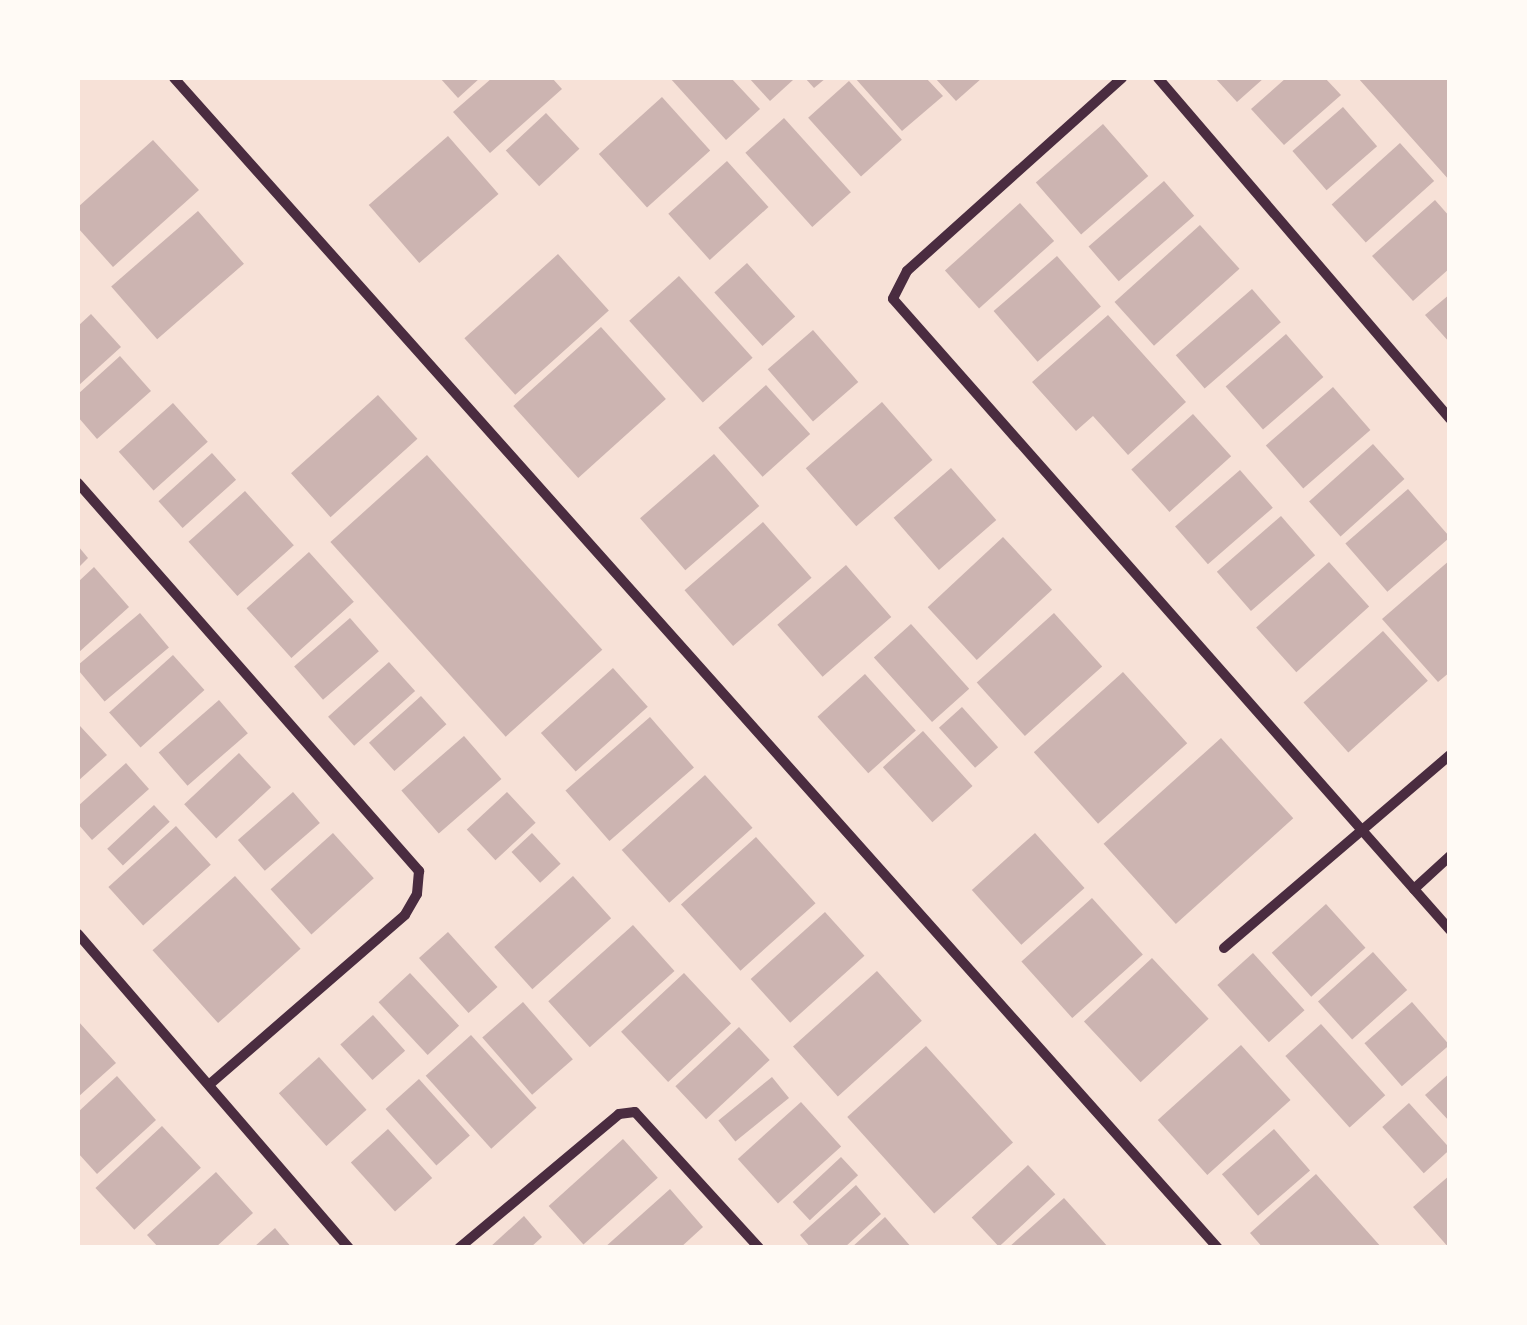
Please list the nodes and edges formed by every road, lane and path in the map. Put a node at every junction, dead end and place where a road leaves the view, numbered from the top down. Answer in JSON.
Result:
{"nodes":[{"id":1,"x":174,"y":78,"type":"edge"},
{"id":2,"x":1122,"y":78,"type":"edge"},
{"id":3,"x":1158,"y":78,"type":"edge"},
{"id":4,"x":1450,"y":419,"type":"edge"},
{"id":5,"x":78,"y":484,"type":"edge"},
{"id":6,"x":1450,"y":756,"type":"edge"},
{"id":7,"x":1366,"y":831,"type":"junction"},
{"id":8,"x":1450,"y":856,"type":"edge"},
{"id":9,"x":1414,"y":889,"type":"junction"},
{"id":10,"x":1450,"y":930,"type":"edge"},
{"id":11,"x":78,"y":934,"type":"edge"},
{"id":12,"x":1224,"y":948,"type":"dead end"},
{"id":13,"x":210,"y":1084,"type":"junction"},
{"id":14,"x":349,"y":1248,"type":"edge"},
{"id":15,"x":458,"y":1248,"type":"edge"},
{"id":16,"x":759,"y":1248,"type":"edge"},
{"id":17,"x":1218,"y":1248,"type":"edge"}],
"edges":[{"from":1,"to":17,"type":"street"},
{"from":2,"to":7,"type":"street"},
{"from":3,"to":4,"type":"street"},
{"from":5,"to":13,"type":"street"},
{"from":6,"to":7,"type":"street"},
{"from":7,"to":9,"type":"street"},
{"from":7,"to":12,"type":"street"},
{"from":8,"to":9,"type":"street"},
{"from":9,"to":10,"type":"street"},
{"from":11,"to":13,"type":"street"},
{"from":13,"to":14,"type":"street"},
{"from":15,"to":16,"type":"street"}]}
